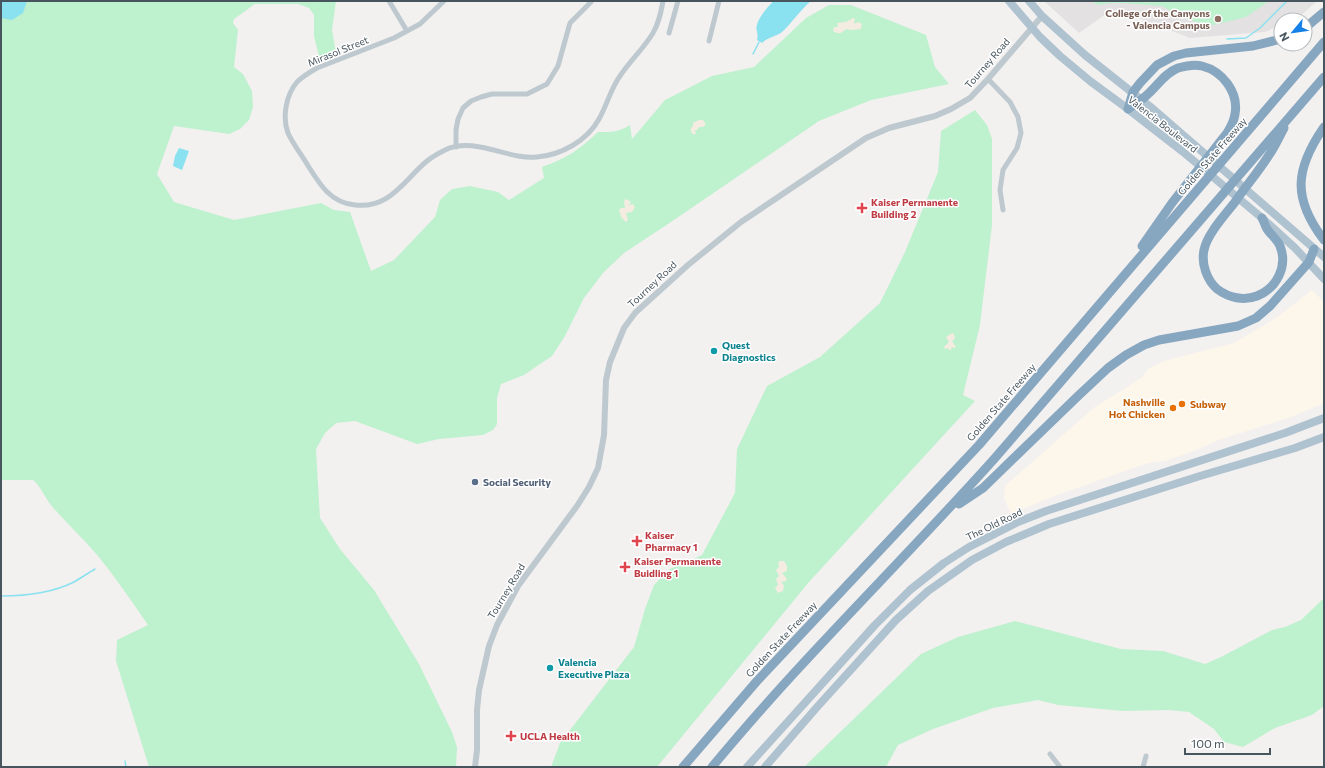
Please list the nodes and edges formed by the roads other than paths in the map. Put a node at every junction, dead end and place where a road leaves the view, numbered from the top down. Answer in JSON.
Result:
{"nodes":[{"id":1,"x":389,"y":1,"type":"edge"},
{"id":2,"x":444,"y":1,"type":"edge"},
{"id":3,"x":663,"y":1,"type":"edge"},
{"id":4,"x":678,"y":1,"type":"edge"},
{"id":5,"x":719,"y":1,"type":"edge"},
{"id":6,"x":1009,"y":1,"type":"edge"},
{"id":7,"x":1029,"y":1,"type":"edge"},
{"id":8,"x":591,"y":2,"type":"edge"},
{"id":9,"x":1324,"y":12,"type":"edge"},
{"id":10,"x":1042,"y":16,"type":"junction"},
{"id":11,"x":1313,"y":21,"type":"edge"},
{"id":12,"x":1031,"y":27,"type":"junction"},
{"id":13,"x":406,"y":32,"type":"junction"},
{"id":14,"x":669,"y":33,"type":"dead end"},
{"id":15,"x":709,"y":41,"type":"dead end"},
{"id":16,"x":1273,"y":41,"type":"edge"},
{"id":17,"x":1324,"y":42,"type":"edge"},
{"id":18,"x":1324,"y":77,"type":"edge"},
{"id":19,"x":988,"y":79,"type":"junction"},
{"id":20,"x":1133,"y":92,"type":"junction"},
{"id":21,"x":1142,"y":100,"type":"junction"},
{"id":22,"x":1128,"y":108,"type":"junction"},
{"id":23,"x":1292,"y":113,"type":"junction"},
{"id":24,"x":1324,"y":127,"type":"edge"},
{"id":25,"x":456,"y":147,"type":"junction"},
{"id":26,"x":1003,"y":210,"type":"dead end"},
{"id":27,"x":1262,"y":218,"type":"junction"},
{"id":28,"x":1324,"y":240,"type":"edge"},
{"id":29,"x":1314,"y":249,"type":"junction"},
{"id":30,"x":1324,"y":257,"type":"edge"},
{"id":31,"x":1309,"y":262,"type":"junction"},
{"id":32,"x":1324,"y":279,"type":"edge"},
{"id":33,"x":1114,"y":287,"type":"junction"},
{"id":34,"x":1324,"y":418,"type":"edge"},
{"id":35,"x":1324,"y":437,"type":"edge"},
{"id":36,"x":948,"y":511,"type":"junction"},
{"id":37,"x":1050,"y":754,"type":"dead end"},
{"id":38,"x":1146,"y":756,"type":"dead end"},
{"id":39,"x":475,"y":767,"type":"edge"},
{"id":40,"x":683,"y":767,"type":"edge"},
{"id":41,"x":712,"y":767,"type":"edge"},
{"id":42,"x":747,"y":767,"type":"edge"},
{"id":43,"x":765,"y":767,"type":"edge"},
{"id":44,"x":1060,"y":767,"type":"edge"},
{"id":45,"x":1143,"y":767,"type":"edge"}],
"edges":[{"from":1,"to":13,"type":"street"},
{"from":2,"to":13,"type":"street","name":"Mirasol Street"},
{"from":3,"to":25,"type":"street"},
{"from":4,"to":14,"type":"street"},
{"from":5,"to":15,"type":"street"},
{"from":6,"to":12,"type":"main road","name":"Valencia Boulevard"},
{"from":7,"to":10,"type":"main road","name":"Valencia Boulevard"},
{"from":8,"to":25,"type":"street"},
{"from":9,"to":11,"type":"highway"},
{"from":10,"to":12,"type":"street","name":"Tourney Road"},
{"from":10,"to":20,"type":"main road","name":"Valencia Boulevard"},
{"from":12,"to":19,"type":"street","name":"Tourney Road"},
{"from":12,"to":22,"type":"main road","name":"Valencia Boulevard"},
{"from":13,"to":25,"type":"street","name":"Mirasol Street"},
{"from":16,"to":20,"type":"highway"},
{"from":17,"to":33,"type":"highway","name":"Golden State Freeway"},
{"from":18,"to":23,"type":"highway"},
{"from":19,"to":26,"type":"street"},
{"from":19,"to":39,"type":"street","name":"Tourney Road"},
{"from":20,"to":21,"type":"main road","name":"Valencia Boulevard"},
{"from":20,"to":22,"type":"highway"},
{"from":21,"to":22,"type":"highway"},
{"from":21,"to":29,"type":"main road","name":"Valencia Boulevard"},
{"from":21,"to":33,"type":"highway"},
{"from":22,"to":27,"type":"main road","name":"Valencia Boulevard"},
{"from":23,"to":27,"type":"highway"},
{"from":23,"to":36,"type":"highway"},
{"from":24,"to":28,"type":"highway"},
{"from":27,"to":31,"type":"main road","name":"Valencia Boulevard"},
{"from":29,"to":30,"type":"main road","name":"Valencia Boulevard"},
{"from":29,"to":31,"type":"highway"},
{"from":31,"to":32,"type":"main road","name":"Valencia Boulevard"},
{"from":31,"to":36,"type":"highway"},
{"from":33,"to":40,"type":"highway","name":"Golden State Freeway"},
{"from":34,"to":42,"type":"main road","name":"The Old Road"},
{"from":35,"to":43,"type":"main road"},
{"from":36,"to":41,"type":"highway"},
{"from":37,"to":44,"type":"street"},
{"from":38,"to":45,"type":"street"}]}
